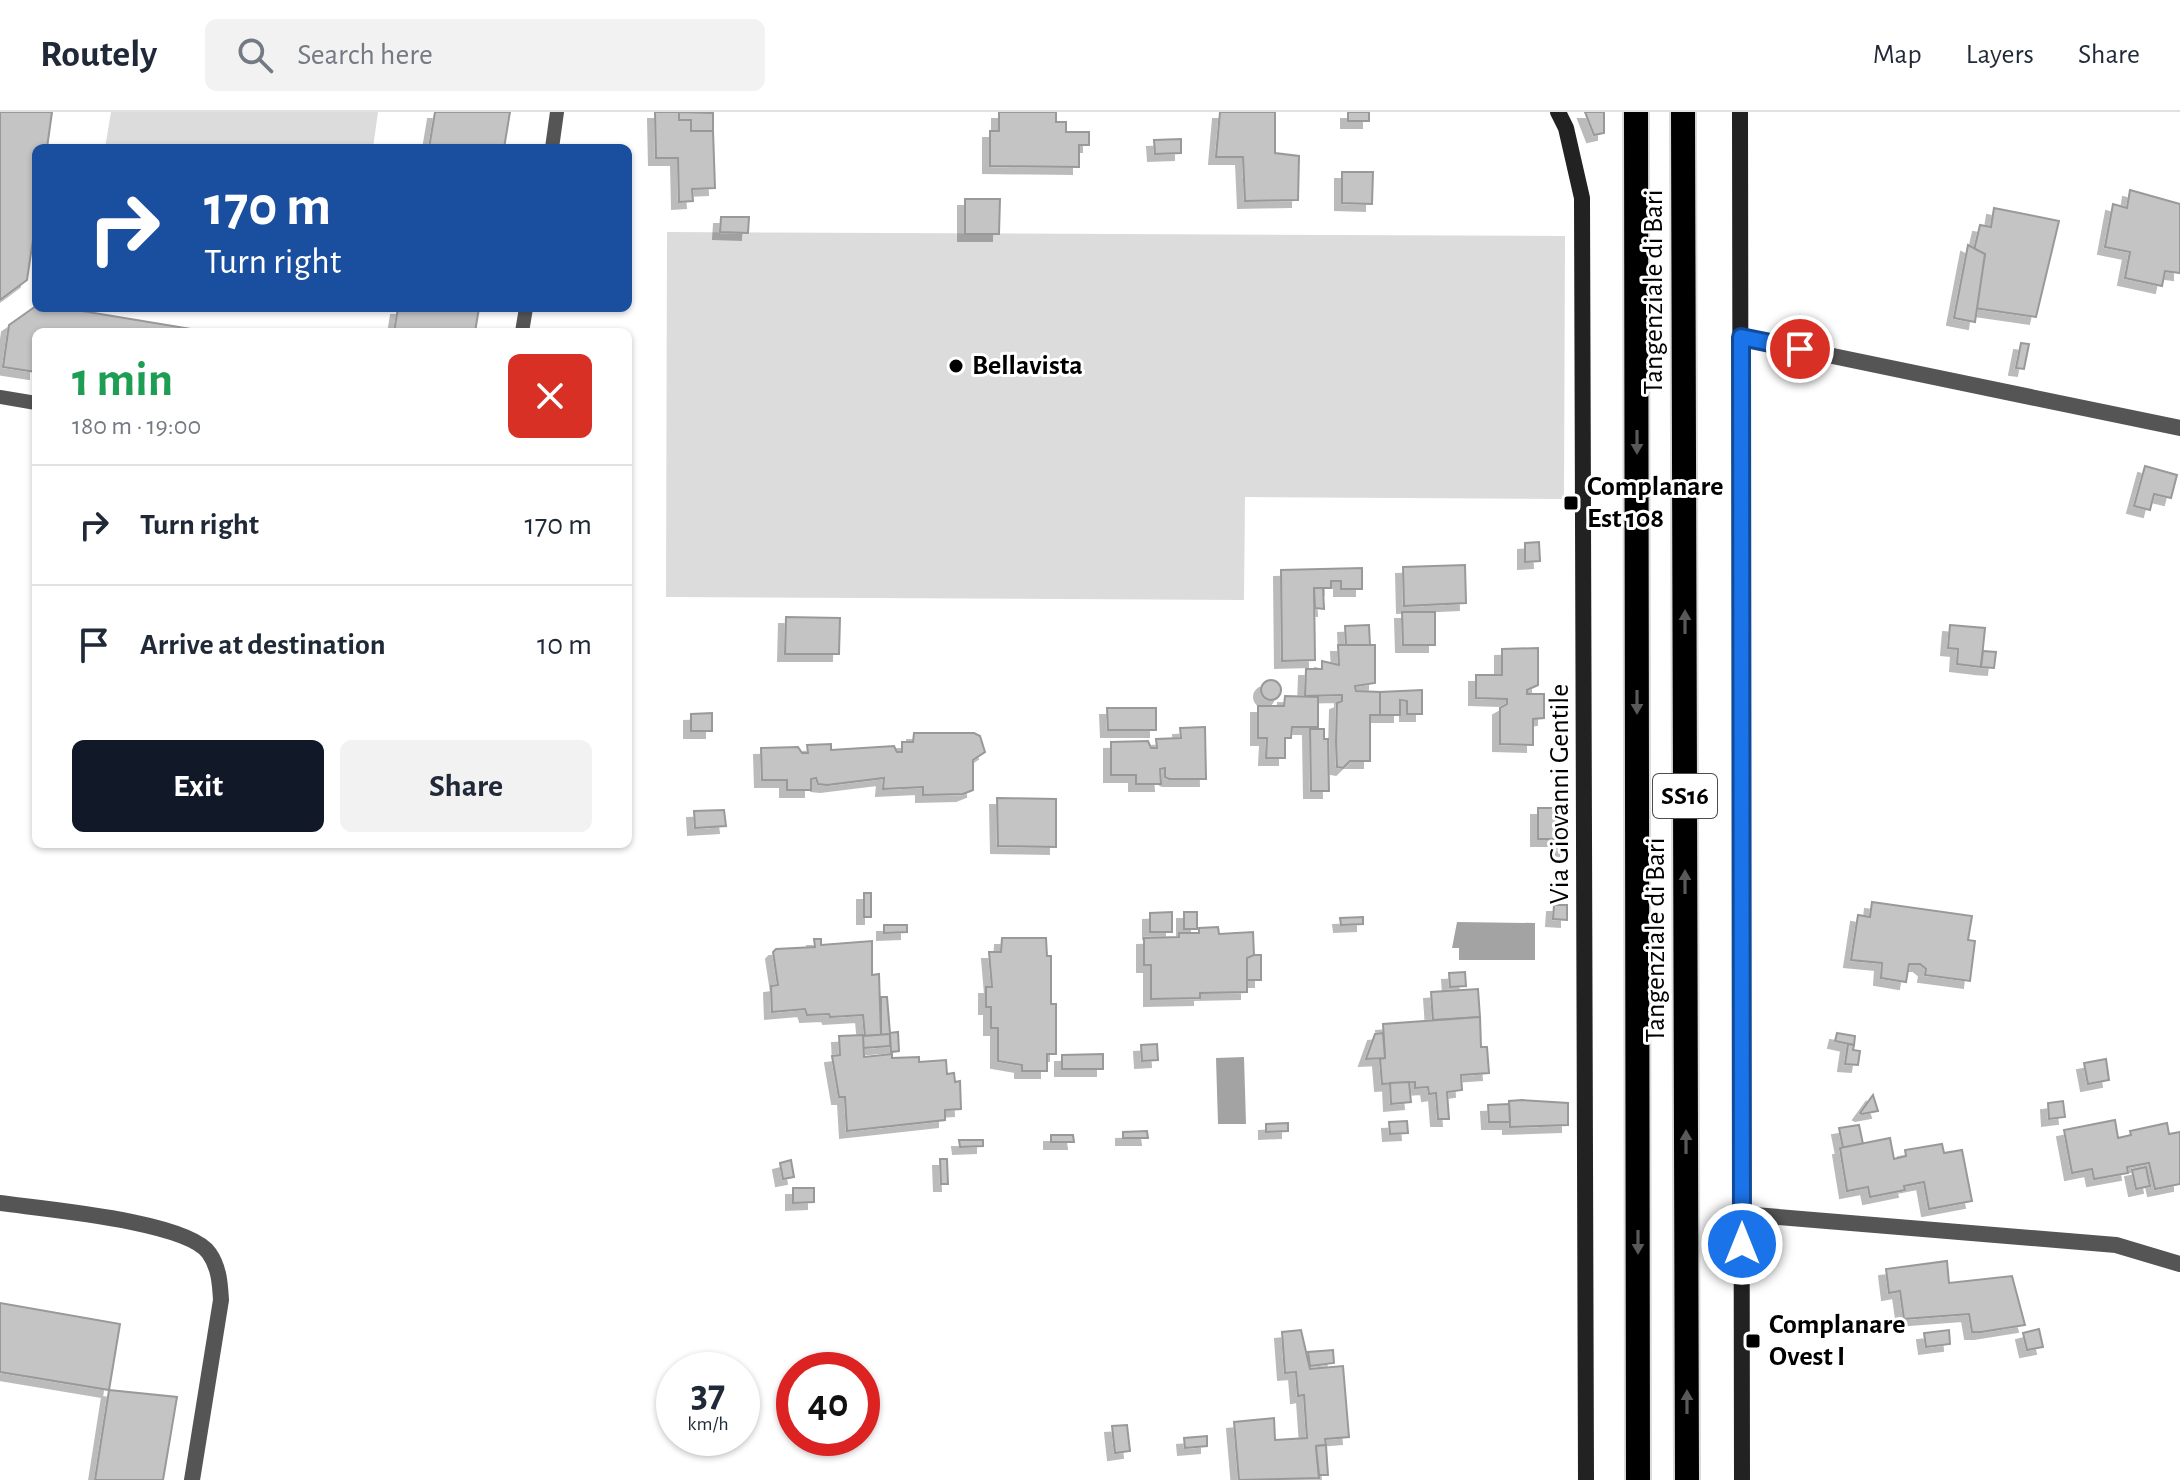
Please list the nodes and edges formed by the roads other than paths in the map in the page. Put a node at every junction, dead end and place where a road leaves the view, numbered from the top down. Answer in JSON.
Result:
{"nodes":[{"id":1,"x":557,"y":112,"type":"edge"},
{"id":2,"x":1558,"y":112,"type":"edge"},
{"id":3,"x":1636,"y":112,"type":"edge"},
{"id":4,"x":1683,"y":112,"type":"edge"},
{"id":5,"x":1740,"y":112,"type":"edge"},
{"id":6,"x":553,"y":144,"type":"edge"},
{"id":7,"x":1741,"y":337,"type":"junction"},
{"id":8,"x":0,"y":397,"type":"edge"},
{"id":9,"x":32,"y":402,"type":"edge"},
{"id":10,"x":2180,"y":428,"type":"edge"},
{"id":11,"x":0,"y":1203,"type":"edge"},
{"id":12,"x":1742,"y":1214,"type":"junction"},
{"id":13,"x":2180,"y":1264,"type":"edge"},
{"id":14,"x":192,"y":1480,"type":"edge"},
{"id":15,"x":1586,"y":1480,"type":"edge"},
{"id":16,"x":1638,"y":1480,"type":"edge"},
{"id":17,"x":1687,"y":1480,"type":"edge"},
{"id":18,"x":1742,"y":1480,"type":"edge"}],
"edges":[{"from":1,"to":6,"type":"lane"},
{"from":2,"to":15,"type":"street","name":"Via Giovanni Gentile"},
{"from":3,"to":16,"type":"highway","name":"Tangenziale di Bari","number":"SS16","one_way":true},
{"from":17,"to":4,"type":"highway","name":"Tangenziale di Bari","number":"SS16","one_way":true},
{"from":5,"to":7,"type":"street"},
{"from":7,"to":10,"type":"street"},
{"from":7,"to":12,"type":"street"},
{"from":8,"to":9,"type":"lane"},
{"from":11,"to":14,"type":"street"},
{"from":12,"to":13,"type":"street"},
{"from":12,"to":18,"type":"street"}]}
